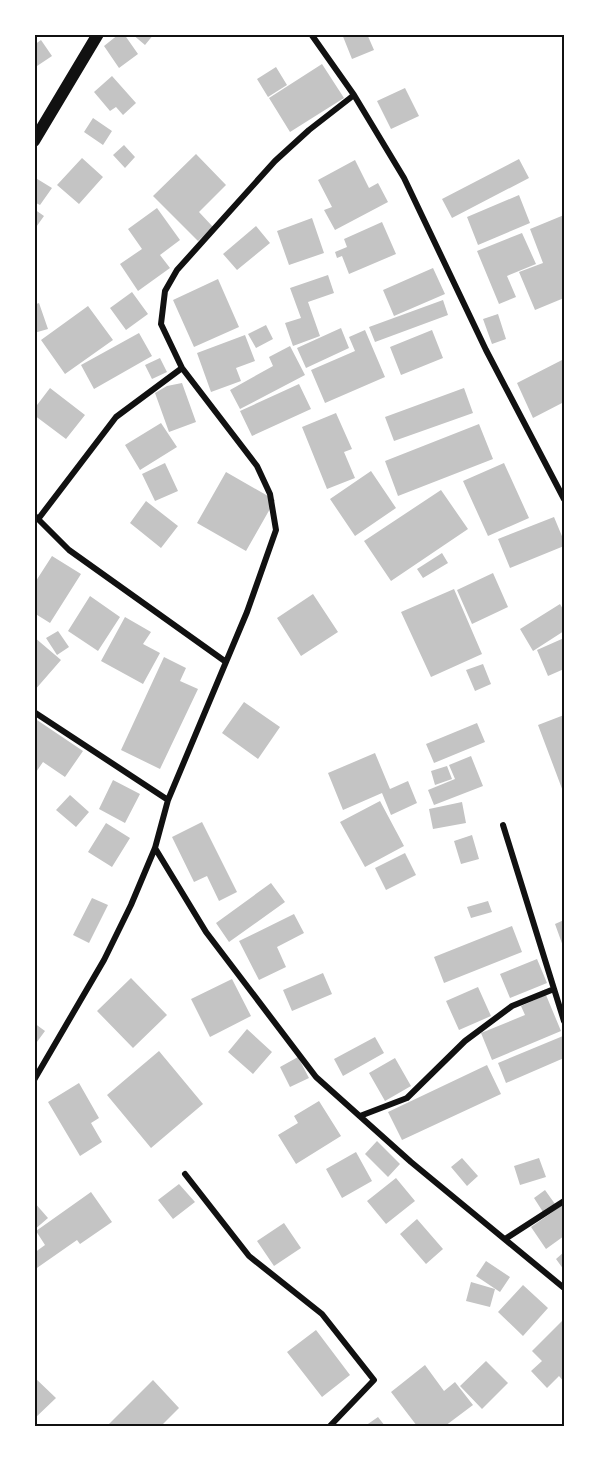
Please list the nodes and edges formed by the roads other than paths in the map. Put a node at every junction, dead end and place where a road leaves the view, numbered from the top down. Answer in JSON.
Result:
{"nodes":[{"id":1,"x":98,"y":34,"type":"edge"},
{"id":2,"x":311,"y":34,"type":"edge"},
{"id":3,"x":354,"y":95,"type":"junction"},
{"id":4,"x":34,"y":141,"type":"edge"},
{"id":5,"x":182,"y":368,"type":"junction"},
{"id":6,"x":564,"y":497,"type":"edge"},
{"id":7,"x":37,"y":517,"type":"edge"},
{"id":8,"x":226,"y":662,"type":"junction"},
{"id":9,"x":34,"y":712,"type":"edge"},
{"id":10,"x":168,"y":800,"type":"junction"},
{"id":11,"x":502,"y":825,"type":"dead end"},
{"id":12,"x":155,"y":848,"type":"junction"},
{"id":13,"x":554,"y":989,"type":"junction"},
{"id":14,"x":564,"y":1021,"type":"edge"},
{"id":15,"x":34,"y":1080,"type":"edge"},
{"id":16,"x":360,"y":1116,"type":"junction"},
{"id":17,"x":185,"y":1174,"type":"dead end"},
{"id":18,"x":564,"y":1201,"type":"edge"},
{"id":19,"x":505,"y":1239,"type":"junction"},
{"id":20,"x":564,"y":1288,"type":"edge"},
{"id":21,"x":330,"y":1426,"type":"edge"}],
"edges":[{"from":1,"to":4,"type":"main road"},
{"from":2,"to":3,"type":"street"},
{"from":3,"to":5,"type":"street"},
{"from":3,"to":6,"type":"street"},
{"from":5,"to":7,"type":"street"},
{"from":5,"to":8,"type":"street"},
{"from":7,"to":8,"type":"street"},
{"from":8,"to":10,"type":"street"},
{"from":9,"to":10,"type":"street"},
{"from":10,"to":12,"type":"street"},
{"from":11,"to":13,"type":"street"},
{"from":12,"to":15,"type":"street"},
{"from":12,"to":16,"type":"street"},
{"from":13,"to":14,"type":"street"},
{"from":13,"to":16,"type":"street"},
{"from":16,"to":19,"type":"street"},
{"from":17,"to":21,"type":"street"},
{"from":18,"to":19,"type":"street"},
{"from":19,"to":20,"type":"street"}]}
